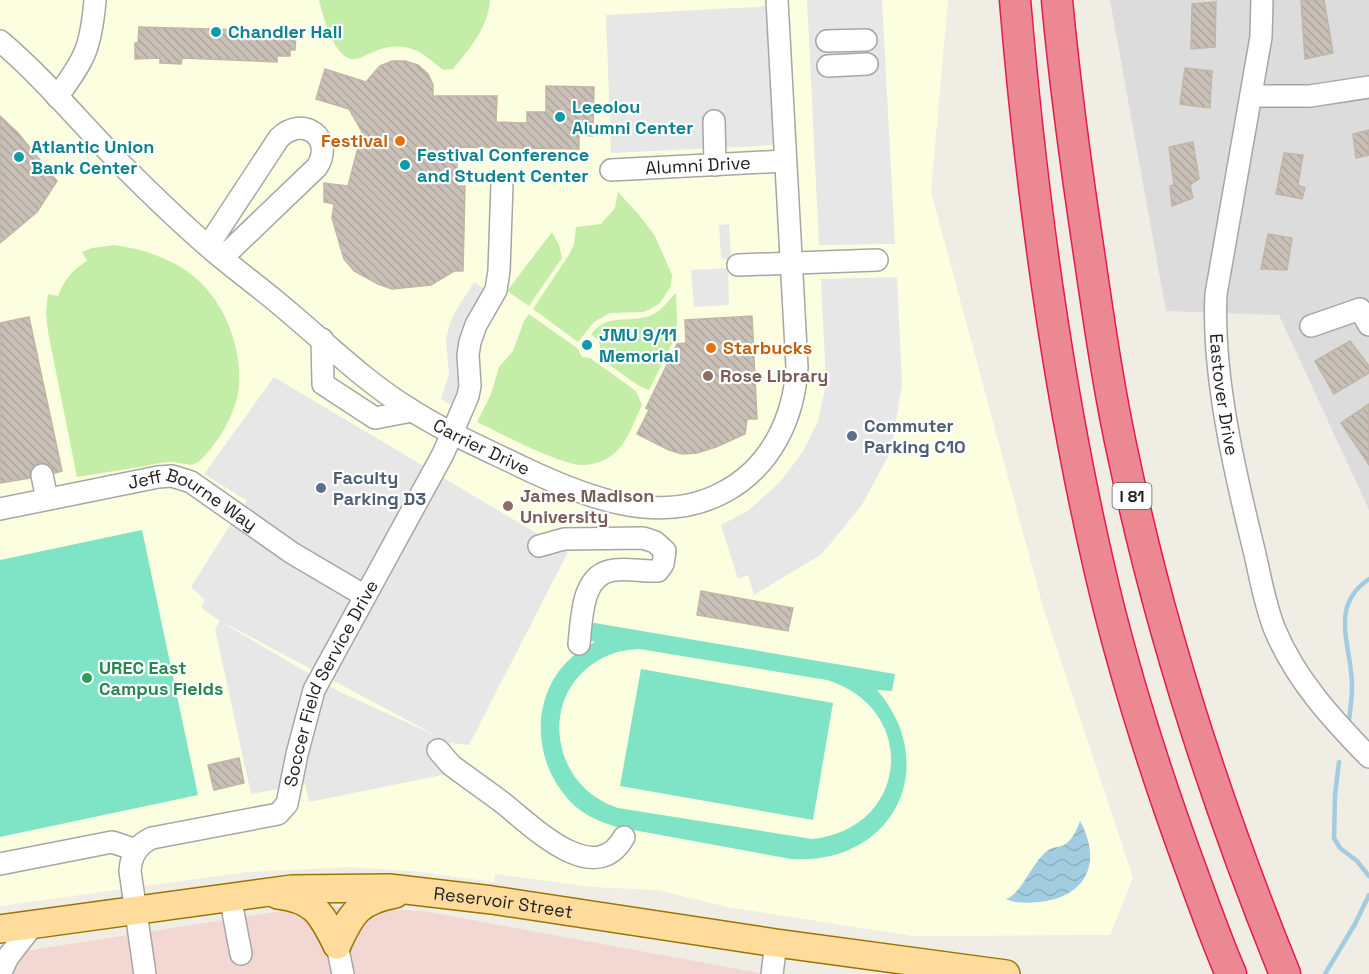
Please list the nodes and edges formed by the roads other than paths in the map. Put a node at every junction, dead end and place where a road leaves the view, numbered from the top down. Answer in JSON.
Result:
{"nodes":[{"id":1,"x":95,"y":0,"type":"edge"},
{"id":2,"x":777,"y":0,"type":"edge"},
{"id":3,"x":1015,"y":0,"type":"edge"},
{"id":4,"x":1057,"y":0,"type":"edge"},
{"id":5,"x":1262,"y":0,"type":"edge"},
{"id":6,"x":866,"y":40,"type":"dead end"},
{"id":7,"x":0,"y":41,"type":"edge"},
{"id":8,"x":827,"y":41,"type":"dead end"},
{"id":9,"x":867,"y":64,"type":"dead end"},
{"id":10,"x":828,"y":66,"type":"dead end"},
{"id":11,"x":1369,"y":87,"type":"edge"},
{"id":12,"x":1251,"y":96,"type":"junction"},
{"id":13,"x":57,"y":97,"type":"junction"},
{"id":14,"x":714,"y":121,"type":"dead end"},
{"id":15,"x":784,"y":161,"type":"junction"},
{"id":16,"x":715,"y":165,"type":"junction"},
{"id":17,"x":611,"y":170,"type":"dead end"},
{"id":18,"x":502,"y":184,"type":"dead end"},
{"id":19,"x":215,"y":252,"type":"junction"},
{"id":20,"x":877,"y":260,"type":"dead end"},
{"id":21,"x":790,"y":263,"type":"junction"},
{"id":22,"x":738,"y":265,"type":"dead end"},
{"id":23,"x":1369,"y":325,"type":"edge"},
{"id":24,"x":1311,"y":326,"type":"dead end"},
{"id":25,"x":322,"y":339,"type":"junction"},
{"id":26,"x":412,"y":411,"type":"junction"},
{"id":27,"x":453,"y":434,"type":"junction"},
{"id":28,"x":42,"y":475,"type":"dead end"},
{"id":29,"x":47,"y":499,"type":"junction"},
{"id":30,"x":0,"y":509,"type":"edge"},
{"id":31,"x":539,"y":546,"type":"dead end"},
{"id":32,"x":365,"y":596,"type":"junction"},
{"id":33,"x":579,"y":644,"type":"dead end"},
{"id":34,"x":438,"y":750,"type":"dead end"},
{"id":35,"x":1369,"y":757,"type":"edge"},
{"id":36,"x":624,"y":837,"type":"dead end"},
{"id":37,"x":136,"y":850,"type":"junction"},
{"id":38,"x":0,"y":864,"type":"edge"},
{"id":39,"x":412,"y":890,"type":"junction"},
{"id":40,"x":243,"y":894,"type":"junction"},
{"id":41,"x":135,"y":910,"type":"junction"},
{"id":42,"x":33,"y":925,"type":"junction"},
{"id":43,"x":0,"y":929,"type":"edge"},
{"id":44,"x":776,"y":944,"type":"junction"},
{"id":45,"x":337,"y":945,"type":"junction"},
{"id":46,"x":241,"y":954,"type":"dead end"},
{"id":47,"x":0,"y":973,"type":"edge"},
{"id":48,"x":145,"y":974,"type":"edge"},
{"id":49,"x":343,"y":974,"type":"edge"},
{"id":50,"x":771,"y":974,"type":"edge"},
{"id":51,"x":1006,"y":974,"type":"edge"},
{"id":52,"x":1231,"y":974,"type":"edge"},
{"id":53,"x":1285,"y":974,"type":"edge"}],
"edges":[{"from":1,"to":13,"type":"street"},
{"from":2,"to":15,"type":"street","name":"Carrier Drive"},
{"from":3,"to":52,"type":"highway","number":"I 81"},
{"from":4,"to":53,"type":"highway","number":"I 81"},
{"from":5,"to":12,"type":"street","name":"Eastover Drive"},
{"from":6,"to":8,"type":"street"},
{"from":7,"to":13,"type":"street","name":"Carrier Drive"},
{"from":9,"to":10,"type":"street"},
{"from":11,"to":12,"type":"street"},
{"from":12,"to":35,"type":"street","name":"Eastover Drive"},
{"from":13,"to":19,"type":"street","name":"Carrier Drive"},
{"from":14,"to":16,"type":"street"},
{"from":15,"to":16,"type":"street","name":"Alumni Drive"},
{"from":15,"to":21,"type":"street","name":"Carrier Drive"},
{"from":16,"to":17,"type":"street","name":"Alumni Drive"},
{"from":18,"to":27,"type":"street","name":"Soccer Field Service Drive"},
{"from":19,"to":19,"type":"street"},
{"from":19,"to":25,"type":"street","name":"Carrier Drive"},
{"from":20,"to":21,"type":"street"},
{"from":21,"to":22,"type":"street"},
{"from":21,"to":27,"type":"street","name":"Carrier Drive"},
{"from":23,"to":24,"type":"street"},
{"from":25,"to":26,"type":"street","name":"Carrier Drive"},
{"from":25,"to":26,"type":"street"},
{"from":26,"to":27,"type":"street","name":"Carrier Drive"},
{"from":27,"to":32,"type":"street","name":"Soccer Field Service Drive"},
{"from":28,"to":29,"type":"street"},
{"from":29,"to":30,"type":"street","name":"Jeff Bourne Way"},
{"from":29,"to":32,"type":"street","name":"Jeff Bourne Way"},
{"from":31,"to":33,"type":"street"},
{"from":32,"to":37,"type":"street","name":"Soccer Field Service Drive"},
{"from":34,"to":36,"type":"street"},
{"from":37,"to":38,"type":"street"},
{"from":37,"to":41,"type":"street"},
{"from":39,"to":40,"type":"main road","name":"Reservoir Street"},
{"from":39,"to":44,"type":"main road","name":"Reservoir Street"},
{"from":39,"to":45,"type":"main road"},
{"from":40,"to":41,"type":"main road","name":"Reservoir Street"},
{"from":40,"to":45,"type":"main road"},
{"from":40,"to":46,"type":"street"},
{"from":41,"to":42,"type":"main road","name":"Reservoir Street"},
{"from":41,"to":48,"type":"street"},
{"from":42,"to":43,"type":"main road","name":"Reservoir Street"},
{"from":42,"to":47,"type":"street"},
{"from":44,"to":50,"type":"street"},
{"from":44,"to":51,"type":"main road","name":"Reservoir Street"},
{"from":45,"to":49,"type":"street"}]}
